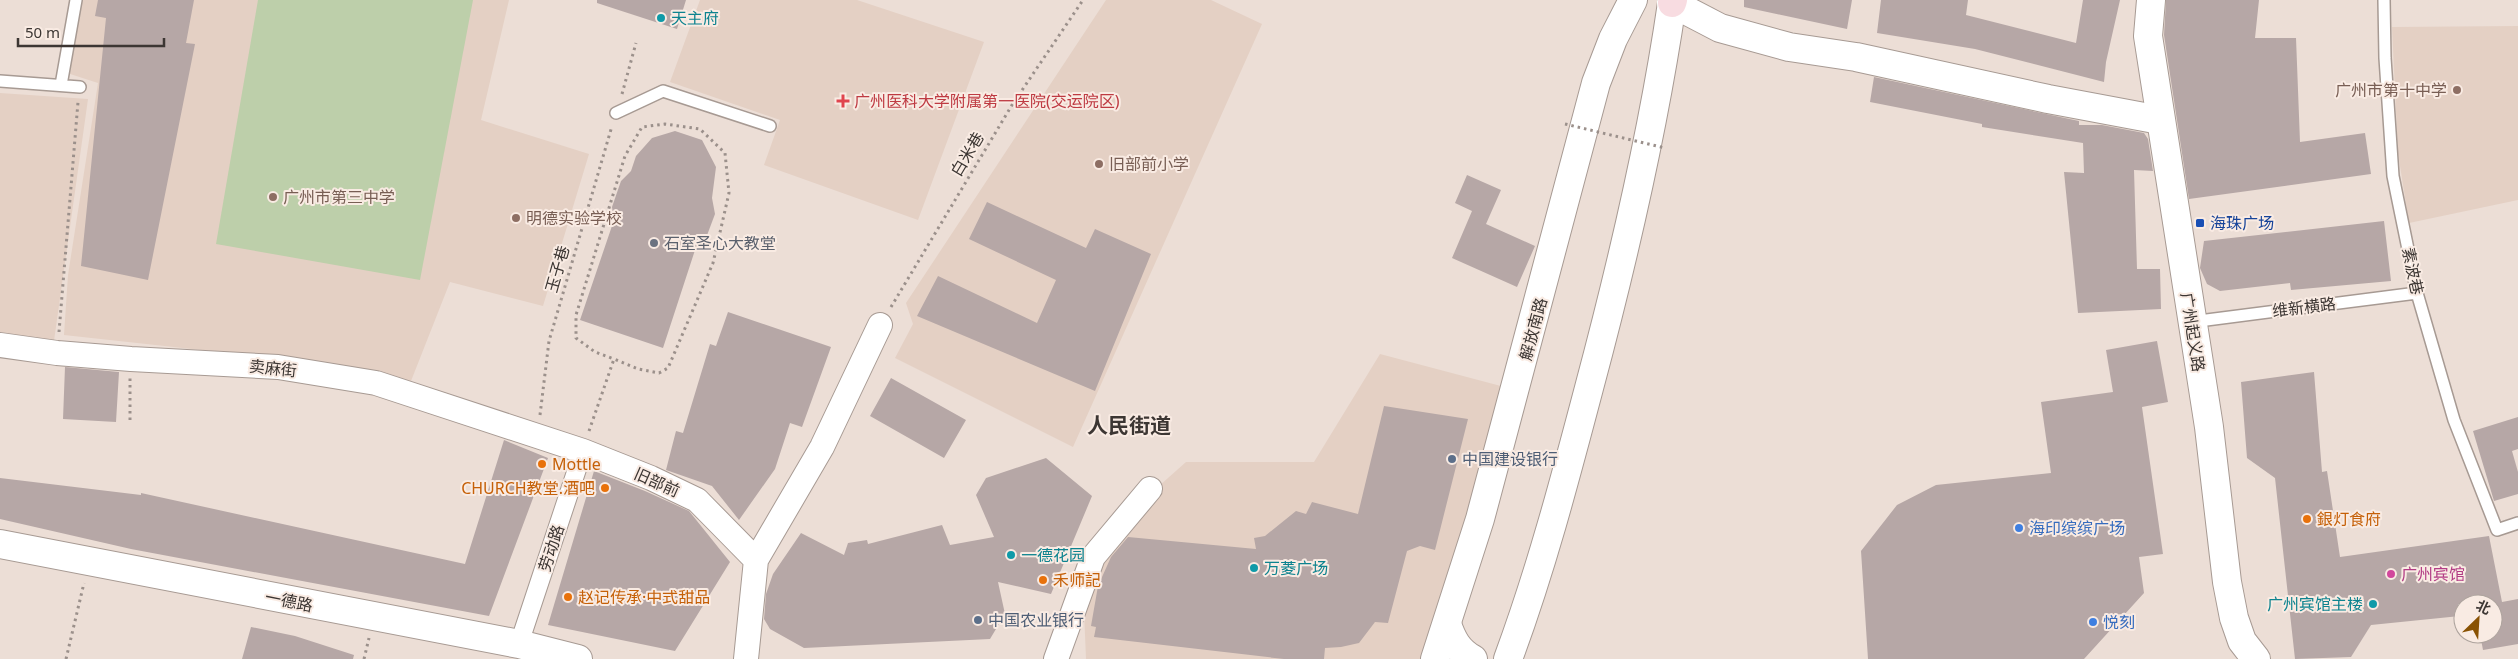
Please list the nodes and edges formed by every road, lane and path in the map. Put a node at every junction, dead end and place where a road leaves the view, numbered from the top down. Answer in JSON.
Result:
{"nodes":[{"id":1,"x":76,"y":0,"type":"edge"},
{"id":2,"x":1083,"y":0,"type":"edge"},
{"id":3,"x":1633,"y":0,"type":"edge"},
{"id":4,"x":2151,"y":0,"type":"edge"},
{"id":5,"x":2384,"y":0,"type":"edge"},
{"id":6,"x":1672,"y":2,"type":"edge"},
{"id":7,"x":636,"y":43,"type":"dead end"},
{"id":8,"x":0,"y":81,"type":"edge"},
{"id":9,"x":60,"y":85,"type":"junction"},
{"id":10,"x":80,"y":87,"type":"joint"},
{"id":11,"x":616,"y":113,"type":"junction"},
{"id":12,"x":2160,"y":120,"type":"junction"},
{"id":13,"x":1565,"y":124,"type":"dead end"},
{"id":14,"x":770,"y":126,"type":"dead end"},
{"id":15,"x":1665,"y":148,"type":"dead end"},
{"id":16,"x":2417,"y":293,"type":"junction"},
{"id":17,"x":2191,"y":322,"type":"junction"},
{"id":18,"x":880,"y":325,"type":"joint"},
{"id":19,"x":0,"y":345,"type":"edge"},
{"id":20,"x":57,"y":353,"type":"junction"},
{"id":21,"x":131,"y":359,"type":"junction"},
{"id":22,"x":614,"y":359,"type":"junction"},
{"id":23,"x":130,"y":420,"type":"dead end"},
{"id":24,"x":538,"y":436,"type":"junction"},
{"id":25,"x":583,"y":451,"type":"junction"},
{"id":26,"x":1150,"y":489,"type":"dead end"},
{"id":27,"x":2518,"y":523,"type":"edge"},
{"id":28,"x":0,"y":544,"type":"edge"},
{"id":29,"x":756,"y":560,"type":"junction"},
{"id":30,"x":88,"y":563,"type":"junction"},
{"id":31,"x":1446,"y":624,"type":"junction"},
{"id":32,"x":519,"y":644,"type":"junction"},
{"id":33,"x":1507,"y":657,"type":"edge"},
{"id":34,"x":66,"y":659,"type":"edge"},
{"id":35,"x":578,"y":659,"type":"edge"},
{"id":36,"x":746,"y":659,"type":"edge"},
{"id":37,"x":1056,"y":659,"type":"edge"},
{"id":38,"x":1435,"y":659,"type":"edge"},
{"id":39,"x":1473,"y":659,"type":"edge"},
{"id":40,"x":2256,"y":659,"type":"edge"}],
"edges":[{"from":1,"to":9,"type":"lane"},
{"from":2,"to":18,"type":"path","name":"白米巷"},
{"from":3,"to":31,"type":"main road","name":"解放南路"},
{"from":4,"to":12,"type":"main road","name":"广州起义路"},
{"from":5,"to":16,"type":"lane","name":"素波巷"},
{"from":6,"to":12,"type":"main road"},
{"from":6,"to":33,"type":"main road"},
{"from":7,"to":11,"type":"path","name":"玉子巷"},
{"from":8,"to":9,"type":"lane"},
{"from":9,"to":10,"type":"lane"},
{"from":10,"to":20,"type":"path"},
{"from":11,"to":14,"type":"lane"},
{"from":11,"to":24,"type":"path","name":"玉子巷"},
{"from":12,"to":17,"type":"main road","name":"广州起义路"},
{"from":13,"to":15,"type":"path","bridge":true},
{"from":16,"to":17,"type":"lane","name":"维新横路"},
{"from":16,"to":27,"type":"lane","name":"素波巷"},
{"from":17,"to":40,"type":"main road","name":"广州起义路"},
{"from":18,"to":29,"type":"street"},
{"from":19,"to":20,"type":"street","name":"卖麻街"},
{"from":20,"to":21,"type":"street","name":"卖麻街"},
{"from":21,"to":23,"type":"path"},
{"from":21,"to":24,"type":"street","name":"卖麻街"},
{"from":22,"to":22,"type":"path"},
{"from":22,"to":25,"type":"path"},
{"from":24,"to":25,"type":"street","name":"旧部前"},
{"from":25,"to":29,"type":"street","name":"旧部前"},
{"from":25,"to":32,"type":"street","name":"劳动路"},
{"from":26,"to":37,"type":"street"},
{"from":28,"to":30,"type":"main road","name":"一德路"},
{"from":29,"to":36,"type":"street"},
{"from":30,"to":32,"type":"main road","name":"一德路"},
{"from":30,"to":34,"type":"path"},
{"from":31,"to":38,"type":"main road","name":"解放南路"},
{"from":31,"to":39,"type":"main road"},
{"from":32,"to":35,"type":"main road","name":"一德路"}]}
